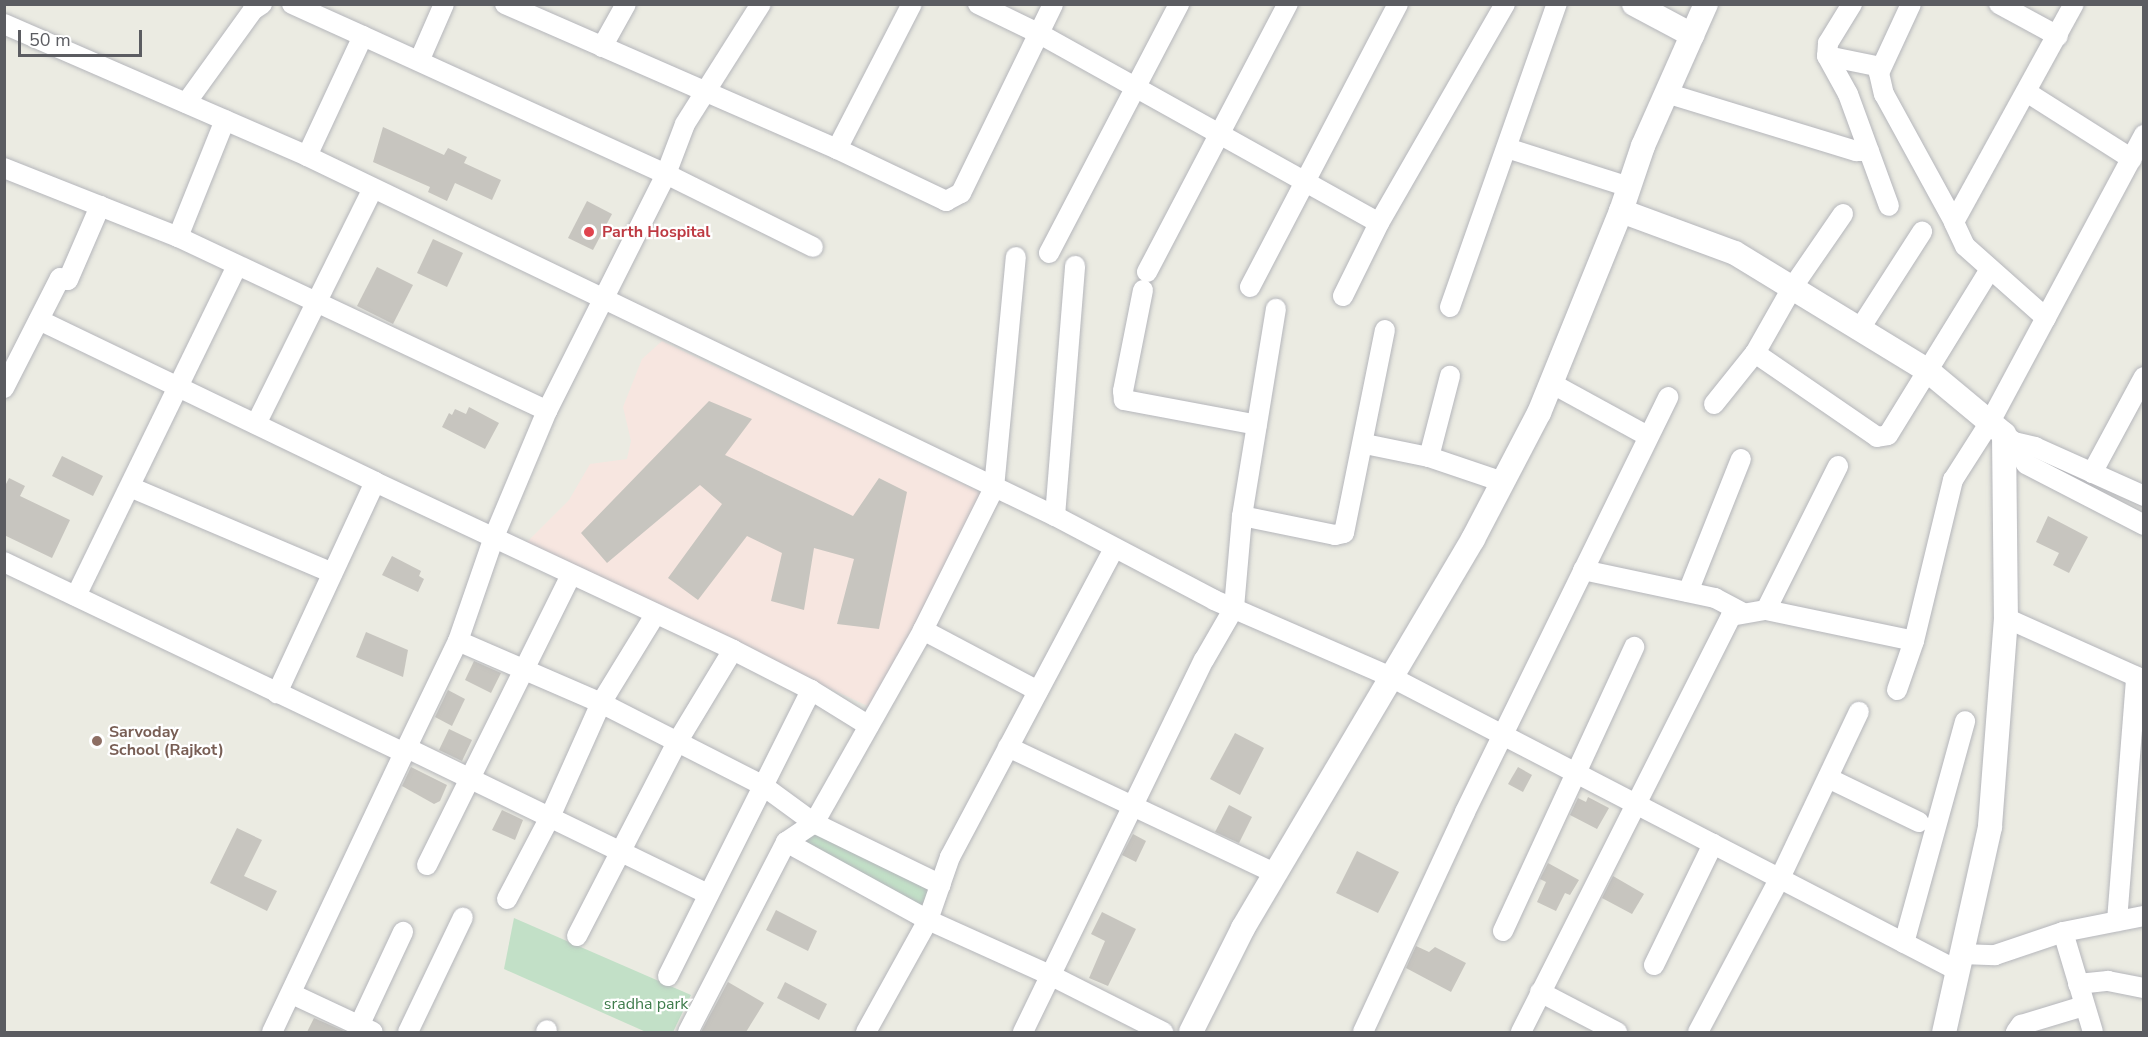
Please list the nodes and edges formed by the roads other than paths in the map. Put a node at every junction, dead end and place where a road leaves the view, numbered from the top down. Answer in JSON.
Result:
{"nodes":[{"id":1,"x":262,"y":4,"type":"edge"},
{"id":2,"x":292,"y":4,"type":"edge"},
{"id":3,"x":444,"y":4,"type":"edge"},
{"id":4,"x":505,"y":4,"type":"edge"},
{"id":5,"x":626,"y":4,"type":"edge"},
{"id":6,"x":761,"y":4,"type":"edge"},
{"id":7,"x":912,"y":4,"type":"edge"},
{"id":8,"x":978,"y":4,"type":"edge"},
{"id":9,"x":1053,"y":4,"type":"edge"},
{"id":10,"x":1179,"y":4,"type":"edge"},
{"id":11,"x":1288,"y":4,"type":"edge"},
{"id":12,"x":1398,"y":4,"type":"edge"},
{"id":13,"x":1505,"y":4,"type":"edge"},
{"id":14,"x":1557,"y":4,"type":"edge"},
{"id":15,"x":1634,"y":4,"type":"edge"},
{"id":16,"x":1851,"y":4,"type":"edge"},
{"id":17,"x":1911,"y":4,"type":"edge"},
{"id":18,"x":1999,"y":4,"type":"edge"},
{"id":19,"x":2074,"y":4,"type":"edge"},
{"id":20,"x":1700,"y":7,"type":"edge"},
{"id":21,"x":4,"y":24,"type":"edge"},
{"id":22,"x":1038,"y":33,"type":"junction"},
{"id":23,"x":1692,"y":35,"type":"junction"},
{"id":24,"x":363,"y":36,"type":"junction"},
{"id":25,"x":2058,"y":36,"type":"junction"},
{"id":26,"x":602,"y":47,"type":"junction"},
{"id":27,"x":1827,"y":56,"type":"junction"},
{"id":28,"x":420,"y":59,"type":"junction"},
{"id":29,"x":1881,"y":67,"type":"junction"},
{"id":30,"x":1136,"y":88,"type":"junction"},
{"id":31,"x":706,"y":93,"type":"junction"},
{"id":32,"x":1666,"y":93,"type":"junction"},
{"id":33,"x":2028,"y":93,"type":"junction"},
{"id":34,"x":186,"y":103,"type":"junction"},
{"id":35,"x":225,"y":120,"type":"junction"},
{"id":36,"x":1218,"y":134,"type":"junction"},
{"id":37,"x":2144,"y":135,"type":"edge"},
{"id":38,"x":1507,"y":148,"type":"junction"},
{"id":39,"x":837,"y":149,"type":"junction"},
{"id":40,"x":1869,"y":151,"type":"junction"},
{"id":41,"x":307,"y":156,"type":"junction"},
{"id":42,"x":2132,"y":159,"type":"junction"},
{"id":43,"x":4,"y":168,"type":"edge"},
{"id":44,"x":666,"y":174,"type":"junction"},
{"id":45,"x":1305,"y":183,"type":"junction"},
{"id":46,"x":1629,"y":187,"type":"junction"},
{"id":47,"x":372,"y":190,"type":"junction"},
{"id":48,"x":100,"y":206,"type":"junction"},
{"id":49,"x":1889,"y":206,"type":"dead end"},
{"id":50,"x":1621,"y":211,"type":"junction"},
{"id":51,"x":1843,"y":214,"type":"dead end"},
{"id":52,"x":1954,"y":222,"type":"junction"},
{"id":53,"x":1379,"y":223,"type":"junction"},
{"id":54,"x":1922,"y":232,"type":"dead end"},
{"id":55,"x":178,"y":237,"type":"junction"},
{"id":56,"x":813,"y":247,"type":"dead end"},
{"id":57,"x":1049,"y":254,"type":"dead end"},
{"id":58,"x":1016,"y":257,"type":"dead end"},
{"id":59,"x":237,"y":266,"type":"junction"},
{"id":60,"x":1075,"y":266,"type":"dead end"},
{"id":61,"x":1990,"y":268,"type":"junction"},
{"id":62,"x":1250,"y":287,"type":"dead end"},
{"id":63,"x":1792,"y":288,"type":"junction"},
{"id":64,"x":1343,"y":296,"type":"dead end"},
{"id":65,"x":603,"y":300,"type":"junction"},
{"id":66,"x":318,"y":302,"type":"junction"},
{"id":67,"x":1450,"y":308,"type":"dead end"},
{"id":68,"x":1276,"y":309,"type":"dead end"},
{"id":69,"x":2046,"y":318,"type":"junction"},
{"id":70,"x":39,"y":320,"type":"junction"},
{"id":71,"x":1385,"y":330,"type":"dead end"},
{"id":72,"x":1859,"y":330,"type":"junction"},
{"id":73,"x":1755,"y":353,"type":"junction"},
{"id":74,"x":1928,"y":371,"type":"junction"},
{"id":75,"x":1450,"y":376,"type":"dead end"},
{"id":76,"x":2144,"y":377,"type":"edge"},
{"id":77,"x":1551,"y":383,"type":"junction"},
{"id":78,"x":181,"y":387,"type":"junction"},
{"id":79,"x":4,"y":388,"type":"edge"},
{"id":80,"x":1668,"y":397,"type":"dead end"},
{"id":81,"x":1714,"y":404,"type":"dead end"},
{"id":82,"x":547,"y":411,"type":"junction"},
{"id":83,"x":256,"y":424,"type":"junction"},
{"id":84,"x":1257,"y":424,"type":"junction"},
{"id":85,"x":2003,"y":433,"type":"junction"},
{"id":86,"x":1646,"y":435,"type":"junction"},
{"id":87,"x":1365,"y":444,"type":"junction"},
{"id":88,"x":1429,"y":457,"type":"junction"},
{"id":89,"x":1741,"y":459,"type":"dead end"},
{"id":90,"x":1838,"y":466,"type":"dead end"},
{"id":91,"x":2092,"y":473,"type":"junction"},
{"id":92,"x":375,"y":482,"type":"junction"},
{"id":93,"x":1503,"y":482,"type":"junction"},
{"id":94,"x":130,"y":487,"type":"junction"},
{"id":95,"x":994,"y":488,"type":"junction"},
{"id":96,"x":2144,"y":496,"type":"edge"},
{"id":97,"x":1055,"y":516,"type":"junction"},
{"id":98,"x":1242,"y":516,"type":"junction"},
{"id":99,"x":2144,"y":525,"type":"edge"},
{"id":100,"x":494,"y":537,"type":"junction"},
{"id":101,"x":1114,"y":549,"type":"junction"},
{"id":102,"x":4,"y":562,"type":"edge"},
{"id":103,"x":1583,"y":570,"type":"junction"},
{"id":104,"x":333,"y":573,"type":"junction"},
{"id":105,"x":570,"y":577,"type":"junction"},
{"id":106,"x":1688,"y":591,"type":"junction"},
{"id":107,"x":76,"y":596,"type":"junction"},
{"id":108,"x":1233,"y":608,"type":"junction"},
{"id":109,"x":1766,"y":610,"type":"junction"},
{"id":110,"x":1743,"y":613,"type":"junction"},
{"id":111,"x":655,"y":615,"type":"junction"},
{"id":112,"x":2006,"y":618,"type":"junction"},
{"id":113,"x":923,"y":630,"type":"junction"},
{"id":114,"x":459,"y":641,"type":"junction"},
{"id":115,"x":1914,"y":641,"type":"junction"},
{"id":116,"x":1635,"y":647,"type":"dead end"},
{"id":117,"x":732,"y":650,"type":"junction"},
{"id":118,"x":526,"y":671,"type":"junction"},
{"id":119,"x":1389,"y":676,"type":"junction"},
{"id":120,"x":2140,"y":678,"type":"edge"},
{"id":121,"x":811,"y":690,"type":"junction"},
{"id":122,"x":1897,"y":690,"type":"dead end"},
{"id":123,"x":1038,"y":691,"type":"junction"},
{"id":124,"x":277,"y":693,"type":"junction"},
{"id":125,"x":601,"y":703,"type":"junction"},
{"id":126,"x":1859,"y":712,"type":"dead end"},
{"id":127,"x":1965,"y":721,"type":"dead end"},
{"id":128,"x":869,"y":726,"type":"junction"},
{"id":129,"x":1504,"y":735,"type":"junction"},
{"id":130,"x":676,"y":744,"type":"junction"},
{"id":131,"x":1008,"y":747,"type":"junction"},
{"id":132,"x":405,"y":750,"type":"junction"},
{"id":133,"x":1578,"y":775,"type":"junction"},
{"id":134,"x":1828,"y":778,"type":"junction"},
{"id":135,"x":471,"y":781,"type":"junction"},
{"id":136,"x":762,"y":785,"type":"junction"},
{"id":137,"x":1634,"y":804,"type":"junction"},
{"id":138,"x":1132,"y":806,"type":"junction"},
{"id":139,"x":550,"y":817,"type":"junction"},
{"id":140,"x":1919,"y":822,"type":"dead end"},
{"id":141,"x":814,"y":823,"type":"junction"},
{"id":142,"x":786,"y":842,"type":"junction"},
{"id":143,"x":1713,"y":844,"type":"junction"},
{"id":144,"x":623,"y":850,"type":"junction"},
{"id":145,"x":427,"y":865,"type":"dead end"},
{"id":146,"x":1274,"y":873,"type":"junction"},
{"id":147,"x":1780,"y":878,"type":"junction"},
{"id":148,"x":941,"y":885,"type":"junction"},
{"id":149,"x":708,"y":894,"type":"junction"},
{"id":150,"x":507,"y":899,"type":"dead end"},
{"id":151,"x":2144,"y":916,"type":"edge"},
{"id":152,"x":463,"y":917,"type":"dead end"},
{"id":153,"x":928,"y":920,"type":"junction"},
{"id":154,"x":2117,"y":921,"type":"junction"},
{"id":155,"x":403,"y":932,"type":"dead end"},
{"id":156,"x":1503,"y":932,"type":"dead end"},
{"id":157,"x":2063,"y":932,"type":"junction"},
{"id":158,"x":577,"y":936,"type":"dead end"},
{"id":159,"x":1904,"y":943,"type":"junction"},
{"id":160,"x":1959,"y":963,"type":"junction"},
{"id":161,"x":1654,"y":965,"type":"dead end"},
{"id":162,"x":1050,"y":975,"type":"junction"},
{"id":163,"x":668,"y":976,"type":"dead end"},
{"id":164,"x":2078,"y":984,"type":"junction"},
{"id":165,"x":2144,"y":988,"type":"edge"},
{"id":166,"x":1540,"y":992,"type":"junction"},
{"id":167,"x":292,"y":994,"type":"junction"},
{"id":168,"x":2084,"y":1005,"type":"junction"},
{"id":169,"x":369,"y":1031,"type":"edge"},
{"id":170,"x":272,"y":1032,"type":"edge"},
{"id":171,"x":408,"y":1032,"type":"edge"},
{"id":172,"x":688,"y":1032,"type":"edge"},
{"id":173,"x":866,"y":1032,"type":"edge"},
{"id":174,"x":1023,"y":1032,"type":"edge"},
{"id":175,"x":1163,"y":1032,"type":"edge"},
{"id":176,"x":1191,"y":1032,"type":"edge"},
{"id":177,"x":1363,"y":1032,"type":"edge"},
{"id":178,"x":1521,"y":1032,"type":"edge"},
{"id":179,"x":1617,"y":1032,"type":"edge"},
{"id":180,"x":1698,"y":1032,"type":"edge"},
{"id":181,"x":1944,"y":1032,"type":"edge"},
{"id":182,"x":2016,"y":1032,"type":"edge"},
{"id":183,"x":2093,"y":1032,"type":"edge"}],
"edges":[{"from":1,"to":34,"type":"street"},
{"from":2,"to":24,"type":"street"},
{"from":3,"to":28,"type":"street"},
{"from":4,"to":26,"type":"street"},
{"from":5,"to":26,"type":"street"},
{"from":6,"to":31,"type":"street"},
{"from":7,"to":39,"type":"street"},
{"from":8,"to":22,"type":"street"},
{"from":9,"to":22,"type":"street"},
{"from":10,"to":30,"type":"street"},
{"from":11,"to":36,"type":"street"},
{"from":12,"to":45,"type":"street"},
{"from":13,"to":53,"type":"street"},
{"from":14,"to":38,"type":"street"},
{"from":15,"to":23,"type":"street"},
{"from":16,"to":27,"type":"street"},
{"from":17,"to":29,"type":"street"},
{"from":18,"to":25,"type":"street"},
{"from":19,"to":25,"type":"street"},
{"from":20,"to":23,"type":"street"},
{"from":21,"to":34,"type":"street"},
{"from":22,"to":30,"type":"street"},
{"from":22,"to":39,"type":"street"},
{"from":23,"to":32,"type":"street"},
{"from":24,"to":28,"type":"street"},
{"from":24,"to":41,"type":"street"},
{"from":25,"to":33,"type":"street"},
{"from":26,"to":31,"type":"street"},
{"from":27,"to":29,"type":"street"},
{"from":27,"to":40,"type":"street"},
{"from":28,"to":44,"type":"street"},
{"from":29,"to":52,"type":"street"},
{"from":30,"to":36,"type":"street"},
{"from":30,"to":57,"type":"street"},
{"from":31,"to":39,"type":"street"},
{"from":31,"to":44,"type":"street"},
{"from":32,"to":40,"type":"street"},
{"from":32,"to":46,"type":"street"},
{"from":33,"to":42,"type":"street"},
{"from":33,"to":52,"type":"street"},
{"from":34,"to":35,"type":"street"},
{"from":35,"to":41,"type":"street"},
{"from":35,"to":55,"type":"street"},
{"from":36,"to":45,"type":"street"},
{"from":36,"to":84,"type":"street"},
{"from":37,"to":42,"type":"street"},
{"from":38,"to":46,"type":"street"},
{"from":38,"to":67,"type":"street"},
{"from":40,"to":49,"type":"street"},
{"from":41,"to":47,"type":"street"},
{"from":42,"to":69,"type":"street"},
{"from":43,"to":48,"type":"street"},
{"from":44,"to":56,"type":"street"},
{"from":44,"to":65,"type":"street"},
{"from":45,"to":53,"type":"street"},
{"from":45,"to":62,"type":"street"},
{"from":46,"to":50,"type":"street"},
{"from":47,"to":65,"type":"street"},
{"from":47,"to":66,"type":"street"},
{"from":48,"to":55,"type":"street"},
{"from":48,"to":70,"type":"street"},
{"from":50,"to":63,"type":"street"},
{"from":50,"to":77,"type":"street"},
{"from":51,"to":63,"type":"street"},
{"from":52,"to":61,"type":"street"},
{"from":53,"to":64,"type":"street"},
{"from":54,"to":72,"type":"street"},
{"from":55,"to":59,"type":"street"},
{"from":58,"to":95,"type":"street"},
{"from":59,"to":66,"type":"street"},
{"from":59,"to":78,"type":"street"},
{"from":60,"to":97,"type":"street"},
{"from":61,"to":69,"type":"street"},
{"from":61,"to":74,"type":"street"},
{"from":63,"to":72,"type":"street"},
{"from":63,"to":73,"type":"street"},
{"from":65,"to":82,"type":"street"},
{"from":65,"to":95,"type":"street"},
{"from":66,"to":82,"type":"street"},
{"from":66,"to":83,"type":"street"},
{"from":68,"to":84,"type":"street"},
{"from":69,"to":85,"type":"street"},
{"from":70,"to":78,"type":"street"},
{"from":70,"to":79,"type":"street"},
{"from":71,"to":87,"type":"street"},
{"from":72,"to":74,"type":"street"},
{"from":73,"to":74,"type":"street"},
{"from":73,"to":81,"type":"street"},
{"from":74,"to":85,"type":"street"},
{"from":75,"to":88,"type":"street"},
{"from":76,"to":91,"type":"street"},
{"from":77,"to":86,"type":"street"},
{"from":77,"to":93,"type":"street"},
{"from":78,"to":83,"type":"street"},
{"from":78,"to":94,"type":"street"},
{"from":80,"to":86,"type":"street"},
{"from":82,"to":100,"type":"street"},
{"from":83,"to":92,"type":"street"},
{"from":84,"to":98,"type":"street"},
{"from":85,"to":91,"type":"street"},
{"from":85,"to":99,"type":"street"},
{"from":85,"to":112,"type":"street"},
{"from":85,"to":115,"type":"street"},
{"from":86,"to":103,"type":"street"},
{"from":87,"to":88,"type":"street"},
{"from":87,"to":98,"type":"street"},
{"from":88,"to":93,"type":"street"},
{"from":89,"to":106,"type":"street"},
{"from":90,"to":109,"type":"street"},
{"from":91,"to":96,"type":"street"},
{"from":92,"to":100,"type":"street"},
{"from":92,"to":104,"type":"street"},
{"from":93,"to":119,"type":"street"},
{"from":94,"to":104,"type":"street"},
{"from":94,"to":107,"type":"street"},
{"from":95,"to":97,"type":"street"},
{"from":95,"to":113,"type":"street"},
{"from":97,"to":101,"type":"street"},
{"from":98,"to":108,"type":"street"},
{"from":100,"to":105,"type":"street"},
{"from":100,"to":114,"type":"street"},
{"from":101,"to":108,"type":"street"},
{"from":101,"to":123,"type":"street"},
{"from":102,"to":107,"type":"street"},
{"from":103,"to":106,"type":"street"},
{"from":103,"to":129,"type":"street"},
{"from":104,"to":124,"type":"street"},
{"from":105,"to":111,"type":"street"},
{"from":105,"to":118,"type":"street"},
{"from":106,"to":110,"type":"street"},
{"from":107,"to":124,"type":"street"},
{"from":108,"to":119,"type":"street"},
{"from":108,"to":138,"type":"street"},
{"from":109,"to":110,"type":"street"},
{"from":109,"to":115,"type":"street"},
{"from":110,"to":137,"type":"street"},
{"from":111,"to":117,"type":"street"},
{"from":111,"to":125,"type":"street"},
{"from":112,"to":120,"type":"street"},
{"from":112,"to":160,"type":"street"},
{"from":113,"to":123,"type":"street"},
{"from":113,"to":128,"type":"street"},
{"from":114,"to":118,"type":"street"},
{"from":114,"to":132,"type":"street"},
{"from":115,"to":122,"type":"street"},
{"from":116,"to":133,"type":"street"},
{"from":117,"to":121,"type":"street"},
{"from":117,"to":130,"type":"street"},
{"from":118,"to":125,"type":"street"},
{"from":118,"to":135,"type":"street"},
{"from":119,"to":129,"type":"street"},
{"from":119,"to":146,"type":"street"},
{"from":120,"to":154,"type":"street"},
{"from":121,"to":128,"type":"street"},
{"from":121,"to":136,"type":"street"},
{"from":123,"to":131,"type":"street"},
{"from":124,"to":132,"type":"street"},
{"from":125,"to":130,"type":"street"},
{"from":125,"to":139,"type":"street"},
{"from":126,"to":134,"type":"street"},
{"from":127,"to":159,"type":"street"},
{"from":128,"to":141,"type":"street"},
{"from":129,"to":133,"type":"street"},
{"from":129,"to":177,"type":"street"},
{"from":130,"to":136,"type":"street"},
{"from":130,"to":144,"type":"street"},
{"from":131,"to":138,"type":"street"},
{"from":131,"to":148,"type":"street"},
{"from":132,"to":135,"type":"street"},
{"from":132,"to":167,"type":"street"},
{"from":133,"to":137,"type":"street"},
{"from":133,"to":156,"type":"street"},
{"from":134,"to":140,"type":"street"},
{"from":134,"to":147,"type":"street"},
{"from":135,"to":139,"type":"street"},
{"from":135,"to":145,"type":"street"},
{"from":136,"to":141,"type":"street"},
{"from":136,"to":149,"type":"street"},
{"from":137,"to":143,"type":"street"},
{"from":137,"to":166,"type":"street"},
{"from":138,"to":146,"type":"street"},
{"from":138,"to":162,"type":"street"},
{"from":139,"to":144,"type":"street"},
{"from":139,"to":150,"type":"street"},
{"from":141,"to":142,"type":"street"},
{"from":141,"to":148,"type":"street"},
{"from":142,"to":153,"type":"street"},
{"from":142,"to":172,"type":"street"},
{"from":143,"to":147,"type":"street"},
{"from":143,"to":161,"type":"street"},
{"from":144,"to":149,"type":"street"},
{"from":144,"to":158,"type":"street"},
{"from":146,"to":176,"type":"street"},
{"from":147,"to":159,"type":"street"},
{"from":147,"to":180,"type":"street"},
{"from":148,"to":153,"type":"street"},
{"from":149,"to":163,"type":"street"},
{"from":151,"to":154,"type":"street"},
{"from":152,"to":171,"type":"street"},
{"from":153,"to":162,"type":"street"},
{"from":153,"to":173,"type":"street"},
{"from":154,"to":157,"type":"street"},
{"from":155,"to":169,"type":"street"},
{"from":157,"to":160,"type":"street"},
{"from":157,"to":164,"type":"street"},
{"from":159,"to":160,"type":"street"},
{"from":160,"to":181,"type":"street"},
{"from":162,"to":174,"type":"street"},
{"from":162,"to":175,"type":"street"},
{"from":164,"to":165,"type":"street"},
{"from":164,"to":168,"type":"street"},
{"from":166,"to":178,"type":"street"},
{"from":166,"to":179,"type":"street"},
{"from":167,"to":169,"type":"street"},
{"from":167,"to":170,"type":"street"},
{"from":168,"to":182,"type":"street"},
{"from":168,"to":183,"type":"street"}]}
